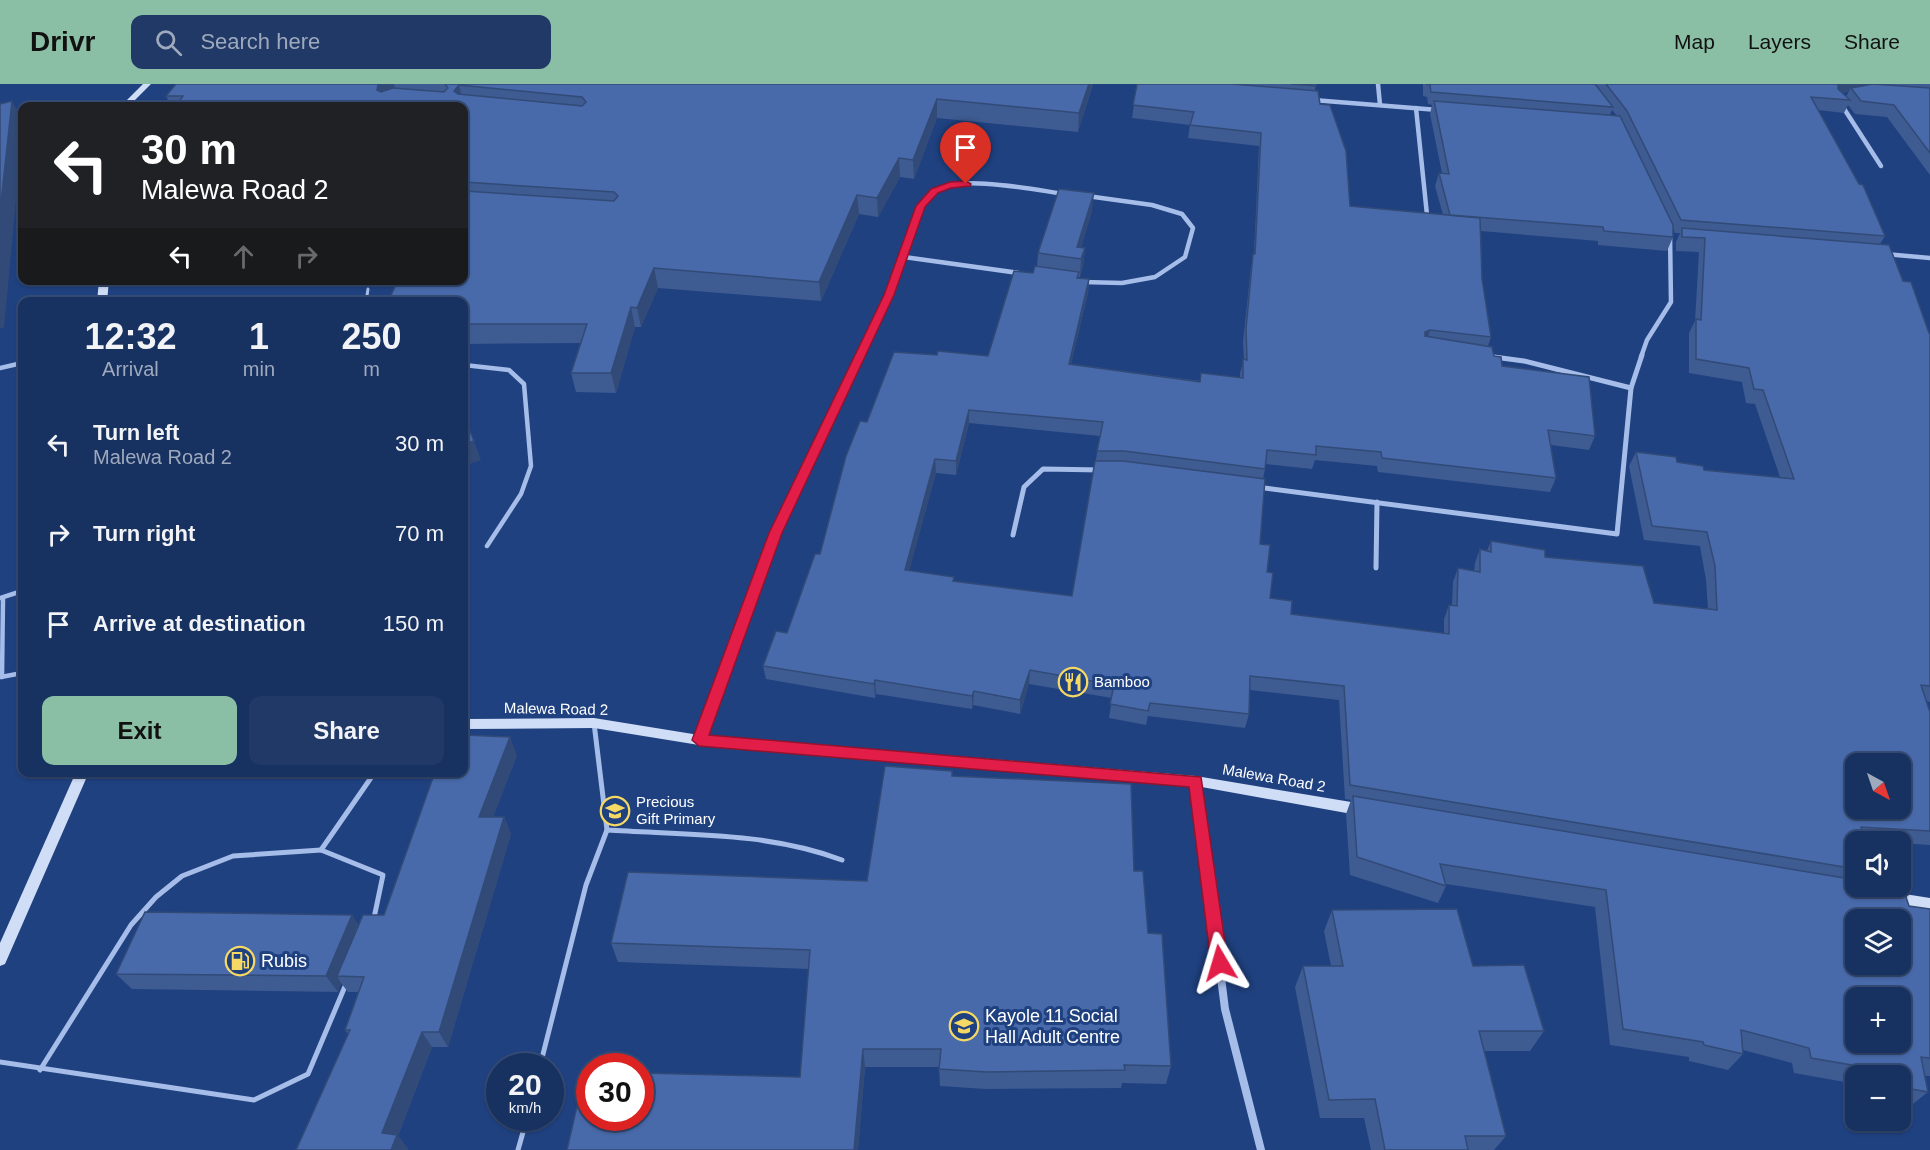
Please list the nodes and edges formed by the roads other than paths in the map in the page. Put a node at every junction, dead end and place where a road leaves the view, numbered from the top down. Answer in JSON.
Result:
{"nodes":[{"id":1,"x":147,"y":84,"type":"edge"},
{"id":2,"x":1378,"y":84,"type":"edge"},
{"id":3,"x":1835,"y":98,"type":"edge"},
{"id":4,"x":1312,"y":100,"type":"edge"},
{"id":5,"x":129,"y":102,"type":"edge"},
{"id":6,"x":1380,"y":105,"type":"junction"},
{"id":7,"x":1416,"y":108,"type":"junction"},
{"id":8,"x":1440,"y":110,"type":"edge"},
{"id":9,"x":18,"y":114,"type":"edge"},
{"id":10,"x":0,"y":115,"type":"edge"},
{"id":11,"x":1881,"y":166,"type":"dead end"},
{"id":12,"x":1073,"y":195,"type":"edge"},
{"id":13,"x":1085,"y":196,"type":"edge"},
{"id":14,"x":1427,"y":215,"type":"edge"},
{"id":15,"x":1667,"y":227,"type":"edge"},
{"id":16,"x":1883,"y":254,"type":"edge"},
{"id":17,"x":904,"y":257,"type":"junction"},
{"id":18,"x":1930,"y":258,"type":"edge"},
{"id":19,"x":1031,"y":275,"type":"edge"},
{"id":20,"x":1078,"y":281,"type":"edge"},
{"id":21,"x":368,"y":289,"type":"dead end"},
{"id":22,"x":367,"y":297,"type":"edge"},
{"id":23,"x":1491,"y":357,"type":"edge"},
{"id":24,"x":18,"y":364,"type":"edge"},
{"id":25,"x":468,"y":365,"type":"edge"},
{"id":26,"x":0,"y":368,"type":"edge"},
{"id":27,"x":1631,"y":388,"type":"junction"},
{"id":28,"x":1111,"y":470,"type":"edge"},
{"id":29,"x":1250,"y":486,"type":"edge"},
{"id":30,"x":1377,"y":502,"type":"junction"},
{"id":31,"x":1013,"y":535,"type":"dead end"},
{"id":32,"x":487,"y":546,"type":"dead end"},
{"id":33,"x":1376,"y":568,"type":"dead end"},
{"id":34,"x":18,"y":592,"type":"edge"},
{"id":35,"x":2,"y":598,"type":"edge"},
{"id":36,"x":18,"y":675,"type":"edge"},
{"id":37,"x":1,"y":677,"type":"edge"},
{"id":38,"x":594,"y":723,"type":"junction"},
{"id":39,"x":468,"y":724,"type":"edge"},
{"id":40,"x":699,"y":740,"type":"junction"},
{"id":41,"x":81,"y":777,"type":"edge"},
{"id":42,"x":372,"y":777,"type":"edge"},
{"id":43,"x":1196,"y":781,"type":"junction"},
{"id":44,"x":1382,"y":813,"type":"edge"},
{"id":45,"x":607,"y":830,"type":"junction"},
{"id":46,"x":321,"y":850,"type":"junction"},
{"id":47,"x":843,"y":860,"type":"dead end"},
{"id":48,"x":1889,"y":897,"type":"edge"},
{"id":49,"x":1930,"y":904,"type":"edge"},
{"id":50,"x":370,"y":929,"type":"edge"},
{"id":51,"x":0,"y":959,"type":"edge"},
{"id":52,"x":348,"y":981,"type":"edge"},
{"id":53,"x":543,"y":1053,"type":"edge"},
{"id":54,"x":0,"y":1062,"type":"edge"},
{"id":55,"x":40,"y":1070,"type":"junction"},
{"id":56,"x":523,"y":1131,"type":"edge"},
{"id":57,"x":518,"y":1150,"type":"edge"},
{"id":58,"x":1261,"y":1150,"type":"edge"}],
"edges":[{"from":1,"to":5,"type":"main road"},
{"from":2,"to":6,"type":"street"},
{"from":3,"to":11,"type":"street"},
{"from":4,"to":6,"type":"street"},
{"from":6,"to":7,"type":"street"},
{"from":7,"to":8,"type":"street"},
{"from":7,"to":14,"type":"street"},
{"from":9,"to":10,"type":"street"},
{"from":12,"to":17,"type":"street"},
{"from":13,"to":20,"type":"street"},
{"from":15,"to":27,"type":"street"},
{"from":16,"to":18,"type":"street"},
{"from":17,"to":19,"type":"street"},
{"from":17,"to":40,"type":"street"},
{"from":21,"to":22,"type":"lane"},
{"from":23,"to":27,"type":"street"},
{"from":24,"to":26,"type":"lane"},
{"from":25,"to":32,"type":"lane"},
{"from":27,"to":30,"type":"street"},
{"from":28,"to":31,"type":"street"},
{"from":29,"to":30,"type":"street"},
{"from":30,"to":33,"type":"street"},
{"from":34,"to":35,"type":"lane"},
{"from":35,"to":37,"type":"lane"},
{"from":36,"to":37,"type":"lane"},
{"from":38,"to":39,"type":"main road","name":"Malewa Road 2"},
{"from":38,"to":40,"type":"main road","name":"Malewa Road 2"},
{"from":38,"to":45,"type":"lane"},
{"from":40,"to":43,"type":"main road","name":"Malewa Road 2"},
{"from":41,"to":51,"type":"main road"},
{"from":42,"to":46,"type":"lane"},
{"from":43,"to":44,"type":"main road","name":"Malewa Road 2"},
{"from":43,"to":58,"type":"street"},
{"from":45,"to":47,"type":"lane"},
{"from":45,"to":53,"type":"lane"},
{"from":46,"to":50,"type":"lane"},
{"from":46,"to":55,"type":"lane"},
{"from":48,"to":49,"type":"main road"},
{"from":52,"to":55,"type":"lane"},
{"from":54,"to":55,"type":"lane"},
{"from":56,"to":57,"type":"lane"}]}
